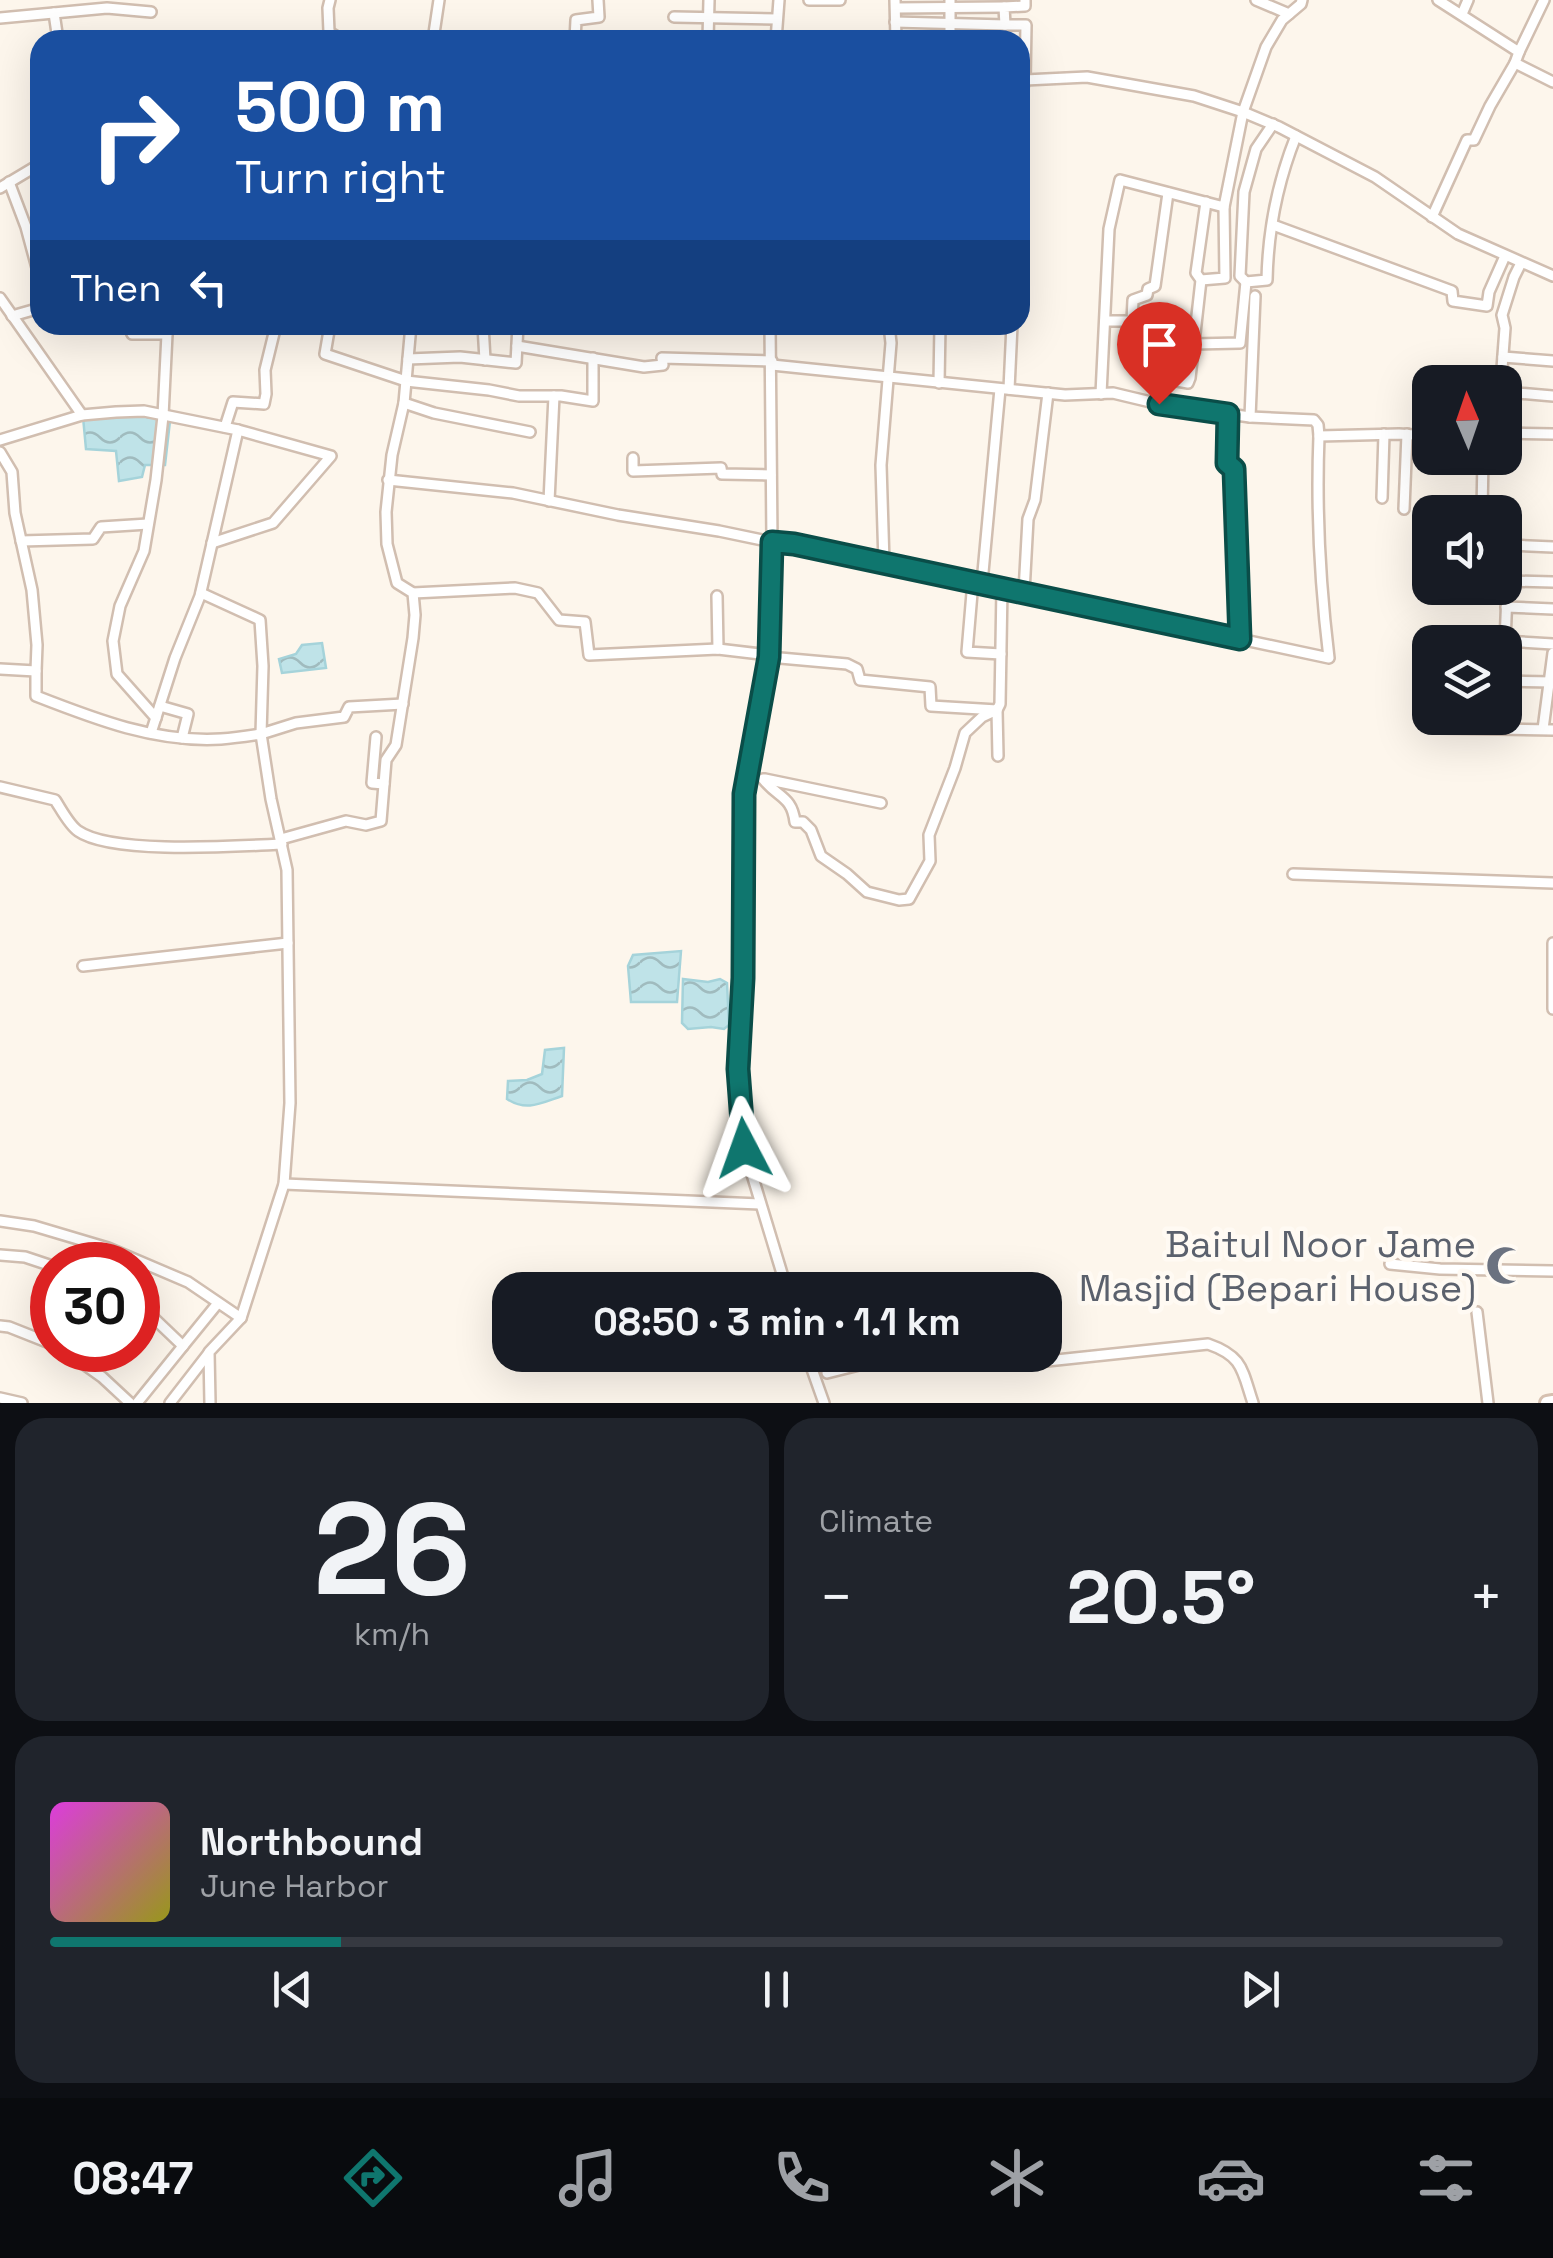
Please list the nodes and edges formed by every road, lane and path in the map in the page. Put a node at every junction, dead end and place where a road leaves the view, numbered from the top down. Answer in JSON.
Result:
{"nodes":[{"id":1,"x":330,"y":0,"type":"edge"},
{"id":2,"x":439,"y":0,"type":"edge"},
{"id":3,"x":598,"y":0,"type":"edge"},
{"id":4,"x":710,"y":0,"type":"edge"},
{"id":5,"x":779,"y":0,"type":"edge"},
{"id":6,"x":809,"y":0,"type":"edge"},
{"id":7,"x":840,"y":0,"type":"edge"},
{"id":8,"x":1025,"y":0,"type":"edge"},
{"id":9,"x":1256,"y":0,"type":"edge"},
{"id":10,"x":1302,"y":0,"type":"edge"},
{"id":11,"x":1438,"y":0,"type":"edge"},
{"id":12,"x":1468,"y":0,"type":"edge"},
{"id":13,"x":1544,"y":0,"type":"edge"},
{"id":14,"x":896,"y":4,"type":"edge"},
{"id":15,"x":949,"y":4,"type":"edge"},
{"id":16,"x":1004,"y":7,"type":"junction"},
{"id":17,"x":151,"y":12,"type":"dead end"},
{"id":18,"x":54,"y":13,"type":"junction"},
{"id":19,"x":1289,"y":14,"type":"junction"},
{"id":20,"x":1462,"y":14,"type":"junction"},
{"id":21,"x":674,"y":17,"type":"dead end"},
{"id":22,"x":709,"y":17,"type":"junction"},
{"id":23,"x":0,"y":18,"type":"edge"},
{"id":24,"x":777,"y":19,"type":"junction"},
{"id":25,"x":895,"y":22,"type":"junction"},
{"id":26,"x":950,"y":24,"type":"junction"},
{"id":27,"x":1005,"y":25,"type":"junction"},
{"id":28,"x":57,"y":30,"type":"edge"},
{"id":29,"x":329,"y":30,"type":"edge"},
{"id":30,"x":434,"y":30,"type":"edge"},
{"id":31,"x":576,"y":30,"type":"edge"},
{"id":32,"x":708,"y":30,"type":"edge"},
{"id":33,"x":776,"y":30,"type":"edge"},
{"id":34,"x":895,"y":30,"type":"edge"},
{"id":35,"x":950,"y":30,"type":"edge"},
{"id":36,"x":1025,"y":30,"type":"edge"},
{"id":37,"x":1519,"y":52,"type":"junction"},
{"id":38,"x":1515,"y":63,"type":"junction"},
{"id":39,"x":1030,"y":80,"type":"edge"},
{"id":40,"x":1553,"y":82,"type":"edge"},
{"id":41,"x":1243,"y":112,"type":"junction"},
{"id":42,"x":1272,"y":124,"type":"junction"},
{"id":43,"x":1296,"y":136,"type":"junction"},
{"id":44,"x":30,"y":170,"type":"edge"},
{"id":45,"x":5,"y":185,"type":"edge"},
{"id":46,"x":1168,"y":193,"type":"junction"},
{"id":47,"x":1206,"y":202,"type":"junction"},
{"id":48,"x":1224,"y":207,"type":"junction"},
{"id":49,"x":1432,"y":217,"type":"junction"},
{"id":50,"x":1273,"y":225,"type":"junction"},
{"id":51,"x":30,"y":241,"type":"edge"},
{"id":52,"x":1505,"y":256,"type":"junction"},
{"id":53,"x":1521,"y":263,"type":"junction"},
{"id":54,"x":1553,"y":276,"type":"edge"},
{"id":55,"x":1201,"y":280,"type":"junction"},
{"id":56,"x":1246,"y":282,"type":"junction"},
{"id":57,"x":1256,"y":296,"type":"dead end"},
{"id":58,"x":0,"y":298,"type":"edge"},
{"id":59,"x":30,"y":311,"type":"edge"},
{"id":60,"x":12,"y":316,"type":"junction"},
{"id":61,"x":1105,"y":321,"type":"junction"},
{"id":62,"x":169,"y":335,"type":"edge"},
{"id":63,"x":273,"y":335,"type":"edge"},
{"id":64,"x":328,"y":335,"type":"edge"},
{"id":65,"x":410,"y":335,"type":"edge"},
{"id":66,"x":484,"y":335,"type":"edge"},
{"id":67,"x":518,"y":335,"type":"edge"},
{"id":68,"x":771,"y":335,"type":"edge"},
{"id":69,"x":890,"y":335,"type":"edge"},
{"id":70,"x":940,"y":335,"type":"edge"},
{"id":71,"x":1011,"y":335,"type":"edge"},
{"id":72,"x":1194,"y":344,"type":"junction"},
{"id":73,"x":517,"y":346,"type":"junction"},
{"id":74,"x":1502,"y":357,"type":"junction"},
{"id":75,"x":593,"y":358,"type":"junction"},
{"id":76,"x":408,"y":359,"type":"junction"},
{"id":77,"x":485,"y":360,"type":"junction"},
{"id":78,"x":1553,"y":361,"type":"edge"},
{"id":79,"x":772,"y":363,"type":"junction"},
{"id":80,"x":1501,"y":365,"type":"edge"},
{"id":81,"x":887,"y":378,"type":"junction"},
{"id":82,"x":406,"y":380,"type":"junction"},
{"id":83,"x":939,"y":383,"type":"junction"},
{"id":84,"x":1004,"y":389,"type":"junction"},
{"id":85,"x":1048,"y":393,"type":"junction"},
{"id":86,"x":1522,"y":393,"type":"edge"},
{"id":87,"x":1101,"y":394,"type":"junction"},
{"id":88,"x":554,"y":396,"type":"junction"},
{"id":89,"x":1553,"y":396,"type":"edge"},
{"id":90,"x":404,"y":403,"type":"junction"},
{"id":91,"x":1155,"y":403,"type":"junction"},
{"id":92,"x":1228,"y":414,"type":"junction"},
{"id":93,"x":82,"y":415,"type":"junction"},
{"id":94,"x":163,"y":416,"type":"junction"},
{"id":95,"x":1250,"y":417,"type":"junction"},
{"id":96,"x":225,"y":427,"type":"junction"},
{"id":97,"x":238,"y":430,"type":"junction"},
{"id":98,"x":530,"y":432,"type":"dead end"},
{"id":99,"x":1522,"y":433,"type":"edge"},
{"id":100,"x":1384,"y":434,"type":"junction"},
{"id":101,"x":1406,"y":434,"type":"junction"},
{"id":102,"x":1412,"y":434,"type":"edge"},
{"id":103,"x":1553,"y":434,"type":"edge"},
{"id":104,"x":1319,"y":436,"type":"junction"},
{"id":105,"x":0,"y":440,"type":"edge"},
{"id":106,"x":1,"y":457,"type":"edge"},
{"id":107,"x":633,"y":458,"type":"dead end"},
{"id":108,"x":771,"y":475,"type":"junction"},
{"id":109,"x":388,"y":480,"type":"junction"},
{"id":110,"x":1382,"y":498,"type":"dead end"},
{"id":111,"x":549,"y":501,"type":"junction"},
{"id":112,"x":1404,"y":508,"type":"dead end"},
{"id":113,"x":148,"y":524,"type":"junction"},
{"id":114,"x":21,"y":541,"type":"junction"},
{"id":115,"x":212,"y":542,"type":"junction"},
{"id":116,"x":772,"y":542,"type":"junction"},
{"id":117,"x":1522,"y":546,"type":"edge"},
{"id":118,"x":1553,"y":547,"type":"edge"},
{"id":119,"x":884,"y":563,"type":"junction"},
{"id":120,"x":1522,"y":581,"type":"edge"},
{"id":121,"x":978,"y":582,"type":"junction"},
{"id":122,"x":1553,"y":582,"type":"edge"},
{"id":123,"x":1002,"y":588,"type":"junction"},
{"id":124,"x":1024,"y":592,"type":"junction"},
{"id":125,"x":201,"y":593,"type":"junction"},
{"id":126,"x":412,"y":593,"type":"junction"},
{"id":127,"x":717,"y":596,"type":"dead end"},
{"id":128,"x":1506,"y":607,"type":"joint"},
{"id":129,"x":1553,"y":609,"type":"edge"},
{"id":130,"x":1505,"y":625,"type":"edge"},
{"id":131,"x":1240,"y":639,"type":"junction"},
{"id":132,"x":1522,"y":643,"type":"edge"},
{"id":133,"x":1553,"y":644,"type":"edge"},
{"id":134,"x":718,"y":649,"type":"junction"},
{"id":135,"x":1553,"y":653,"type":"edge"},
{"id":136,"x":1001,"y":654,"type":"junction"},
{"id":137,"x":769,"y":656,"type":"junction"},
{"id":138,"x":0,"y":669,"type":"edge"},
{"id":139,"x":36,"y":670,"type":"junction"},
{"id":140,"x":1522,"y":681,"type":"edge"},
{"id":141,"x":1551,"y":682,"type":"edge"},
{"id":142,"x":403,"y":704,"type":"junction"},
{"id":143,"x":160,"y":706,"type":"junction"},
{"id":144,"x":997,"y":710,"type":"junction"},
{"id":145,"x":156,"y":718,"type":"junction"},
{"id":146,"x":1522,"y":726,"type":"edge"},
{"id":147,"x":1548,"y":730,"type":"edge"},
{"id":148,"x":152,"y":733,"type":"junction"},
{"id":149,"x":261,"y":734,"type":"junction"},
{"id":150,"x":376,"y":737,"type":"dead end"},
{"id":151,"x":182,"y":738,"type":"junction"},
{"id":152,"x":998,"y":756,"type":"dead end"},
{"id":153,"x":748,"y":776,"type":"junction"},
{"id":154,"x":763,"y":779,"type":"junction"},
{"id":155,"x":384,"y":784,"type":"junction"},
{"id":156,"x":0,"y":787,"type":"edge"},
{"id":157,"x":880,"y":803,"type":"dead end"},
{"id":158,"x":281,"y":841,"type":"junction"},
{"id":159,"x":1293,"y":874,"type":"dead end"},
{"id":160,"x":1553,"y":883,"type":"edge"},
{"id":161,"x":1553,"y":943,"type":"edge"},
{"id":162,"x":288,"y":944,"type":"junction"},
{"id":163,"x":83,"y":966,"type":"dead end"},
{"id":164,"x":1553,"y":1009,"type":"edge"},
{"id":165,"x":284,"y":1184,"type":"junction"},
{"id":166,"x":760,"y":1204,"type":"junction"},
{"id":167,"x":0,"y":1221,"type":"edge"},
{"id":168,"x":0,"y":1256,"type":"edge"},
{"id":169,"x":30,"y":1259,"type":"edge"},
{"id":170,"x":1390,"y":1264,"type":"dead end"},
{"id":171,"x":1553,"y":1271,"type":"edge"},
{"id":172,"x":781,"y":1272,"type":"edge"},
{"id":173,"x":218,"y":1303,"type":"junction"},
{"id":174,"x":1477,"y":1312,"type":"dead end"},
{"id":175,"x":240,"y":1318,"type":"junction"},
{"id":176,"x":160,"y":1324,"type":"edge"},
{"id":177,"x":0,"y":1326,"type":"edge"},
{"id":178,"x":30,"y":1335,"type":"edge"},
{"id":179,"x":182,"y":1346,"type":"junction"},
{"id":180,"x":209,"y":1352,"type":"junction"},
{"id":181,"x":1062,"y":1359,"type":"edge"},
{"id":182,"x":96,"y":1372,"type":"edge"},
{"id":183,"x":813,"y":1372,"type":"edge"},
{"id":184,"x":831,"y":1372,"type":"edge"},
{"id":185,"x":827,"y":1373,"type":"dead end"},
{"id":186,"x":0,"y":1398,"type":"edge"},
{"id":187,"x":22,"y":1403,"type":"edge"},
{"id":188,"x":133,"y":1403,"type":"edge"},
{"id":189,"x":170,"y":1403,"type":"edge"},
{"id":190,"x":210,"y":1403,"type":"edge"},
{"id":191,"x":824,"y":1403,"type":"edge"},
{"id":192,"x":1253,"y":1403,"type":"edge"},
{"id":193,"x":1488,"y":1403,"type":"edge"}],
"edges":[{"from":1,"to":29,"type":"street"},
{"from":2,"to":30,"type":"street"},
{"from":3,"to":31,"type":"street"},
{"from":4,"to":22,"type":"street"},
{"from":5,"to":24,"type":"street"},
{"from":6,"to":7,"type":"street"},
{"from":8,"to":16,"type":"street"},
{"from":9,"to":19,"type":"street"},
{"from":10,"to":19,"type":"street"},
{"from":11,"to":20,"type":"street"},
{"from":12,"to":20,"type":"street"},
{"from":13,"to":37,"type":"street"},
{"from":14,"to":15,"type":"street"},
{"from":14,"to":25,"type":"street"},
{"from":15,"to":16,"type":"street"},
{"from":15,"to":26,"type":"street"},
{"from":16,"to":27,"type":"street"},
{"from":17,"to":18,"type":"street"},
{"from":18,"to":23,"type":"street"},
{"from":18,"to":28,"type":"street"},
{"from":19,"to":41,"type":"street"},
{"from":20,"to":37,"type":"street"},
{"from":21,"to":22,"type":"street"},
{"from":22,"to":24,"type":"street"},
{"from":22,"to":32,"type":"street"},
{"from":24,"to":33,"type":"street"},
{"from":25,"to":26,"type":"street"},
{"from":25,"to":34,"type":"street"},
{"from":26,"to":27,"type":"street"},
{"from":26,"to":35,"type":"street"},
{"from":27,"to":36,"type":"street"},
{"from":37,"to":38,"type":"street"},
{"from":38,"to":40,"type":"street"},
{"from":38,"to":49,"type":"street"},
{"from":39,"to":41,"type":"street"},
{"from":41,"to":42,"type":"street"},
{"from":41,"to":48,"type":"street"},
{"from":42,"to":43,"type":"street"},
{"from":42,"to":56,"type":"street"},
{"from":43,"to":49,"type":"street"},
{"from":43,"to":50,"type":"street"},
{"from":44,"to":45,"type":"street"},
{"from":45,"to":51,"type":"street"},
{"from":46,"to":47,"type":"street"},
{"from":46,"to":61,"type":"street"},
{"from":46,"to":61,"type":"street"},
{"from":47,"to":48,"type":"street"},
{"from":47,"to":55,"type":"street"},
{"from":48,"to":55,"type":"street"},
{"from":49,"to":52,"type":"street"},
{"from":50,"to":52,"type":"street"},
{"from":50,"to":56,"type":"street"},
{"from":52,"to":53,"type":"street"},
{"from":53,"to":54,"type":"street"},
{"from":53,"to":74,"type":"street"},
{"from":55,"to":72,"type":"street"},
{"from":56,"to":72,"type":"street"},
{"from":57,"to":95,"type":"street"},
{"from":58,"to":60,"type":"street"},
{"from":59,"to":60,"type":"street"},
{"from":60,"to":93,"type":"street"},
{"from":61,"to":87,"type":"street"},
{"from":62,"to":94,"type":"street"},
{"from":63,"to":96,"type":"street"},
{"from":64,"to":82,"type":"street"},
{"from":65,"to":76,"type":"street"},
{"from":66,"to":77,"type":"street"},
{"from":67,"to":73,"type":"street"},
{"from":68,"to":79,"type":"street"},
{"from":69,"to":81,"type":"street"},
{"from":70,"to":83,"type":"street"},
{"from":71,"to":84,"type":"street"},
{"from":72,"to":91,"type":"street"},
{"from":73,"to":75,"type":"street"},
{"from":73,"to":77,"type":"street"},
{"from":74,"to":78,"type":"street"},
{"from":74,"to":80,"type":"street"},
{"from":75,"to":79,"type":"street"},
{"from":75,"to":88,"type":"street"},
{"from":76,"to":77,"type":"street"},
{"from":76,"to":82,"type":"street"},
{"from":79,"to":81,"type":"street"},
{"from":79,"to":108,"type":"street"},
{"from":81,"to":83,"type":"street"},
{"from":81,"to":119,"type":"street"},
{"from":82,"to":88,"type":"street"},
{"from":82,"to":90,"type":"street"},
{"from":83,"to":84,"type":"street"},
{"from":84,"to":85,"type":"street"},
{"from":84,"to":121,"type":"street"},
{"from":85,"to":87,"type":"street"},
{"from":85,"to":124,"type":"street"},
{"from":86,"to":89,"type":"street"},
{"from":87,"to":91,"type":"street"},
{"from":88,"to":111,"type":"street"},
{"from":90,"to":98,"type":"street"},
{"from":90,"to":109,"type":"street"},
{"from":91,"to":92,"type":"street"},
{"from":92,"to":95,"type":"street"},
{"from":92,"to":131,"type":"street"},
{"from":93,"to":94,"type":"street"},
{"from":93,"to":105,"type":"street"},
{"from":94,"to":96,"type":"street"},
{"from":94,"to":113,"type":"street"},
{"from":95,"to":104,"type":"street"},
{"from":96,"to":97,"type":"street"},
{"from":97,"to":115,"type":"street"},
{"from":97,"to":115,"type":"street"},
{"from":99,"to":103,"type":"street"},
{"from":100,"to":101,"type":"street"},
{"from":100,"to":104,"type":"street"},
{"from":100,"to":110,"type":"street"},
{"from":101,"to":102,"type":"street"},
{"from":101,"to":112,"type":"street"},
{"from":104,"to":131,"type":"street"},
{"from":106,"to":114,"type":"street"},
{"from":107,"to":108,"type":"street"},
{"from":108,"to":116,"type":"street"},
{"from":109,"to":111,"type":"street"},
{"from":109,"to":126,"type":"street"},
{"from":111,"to":116,"type":"street"},
{"from":113,"to":114,"type":"street"},
{"from":113,"to":145,"type":"street"},
{"from":114,"to":139,"type":"street"},
{"from":115,"to":125,"type":"street"},
{"from":116,"to":119,"type":"street"},
{"from":116,"to":137,"type":"street"},
{"from":117,"to":118,"type":"street"},
{"from":119,"to":121,"type":"street"},
{"from":120,"to":122,"type":"street"},
{"from":121,"to":123,"type":"street"},
{"from":121,"to":136,"type":"street"},
{"from":123,"to":124,"type":"street"},
{"from":123,"to":136,"type":"street"},
{"from":124,"to":131,"type":"street"},
{"from":125,"to":143,"type":"street"},
{"from":125,"to":149,"type":"street"},
{"from":126,"to":134,"type":"street"},
{"from":126,"to":142,"type":"street"},
{"from":127,"to":134,"type":"street"},
{"from":128,"to":129,"type":"street"},
{"from":128,"to":130,"type":"street"},
{"from":132,"to":133,"type":"street"},
{"from":134,"to":137,"type":"street"},
{"from":135,"to":141,"type":"street"},
{"from":136,"to":144,"type":"street"},
{"from":137,"to":144,"type":"street"},
{"from":137,"to":153,"type":"street"},
{"from":138,"to":139,"type":"street"},
{"from":139,"to":148,"type":"street"},
{"from":140,"to":141,"type":"street"},
{"from":141,"to":147,"type":"street"},
{"from":142,"to":149,"type":"street"},
{"from":142,"to":155,"type":"street"},
{"from":143,"to":145,"type":"street"},
{"from":143,"to":151,"type":"street"},
{"from":144,"to":152,"type":"street"},
{"from":144,"to":154,"type":"street"},
{"from":145,"to":148,"type":"street"},
{"from":146,"to":147,"type":"street"},
{"from":148,"to":151,"type":"street"},
{"from":149,"to":151,"type":"street"},
{"from":149,"to":158,"type":"street"},
{"from":150,"to":155,"type":"street"},
{"from":153,"to":154,"type":"street"},
{"from":153,"to":166,"type":"street"},
{"from":154,"to":157,"type":"street"},
{"from":155,"to":158,"type":"street"},
{"from":156,"to":158,"type":"street"},
{"from":158,"to":162,"type":"street"},
{"from":159,"to":160,"type":"street"},
{"from":161,"to":164,"type":"street"},
{"from":162,"to":163,"type":"street"},
{"from":162,"to":165,"type":"street"},
{"from":165,"to":166,"type":"street"},
{"from":165,"to":175,"type":"street"},
{"from":166,"to":172,"type":"street"},
{"from":167,"to":173,"type":"street"},
{"from":168,"to":169,"type":"street"},
{"from":170,"to":171,"type":"street"},
{"from":173,"to":175,"type":"street"},
{"from":173,"to":179,"type":"street"},
{"from":174,"to":193,"type":"street"},
{"from":175,"to":180,"type":"street"},
{"from":176,"to":179,"type":"street"},
{"from":177,"to":178,"type":"street"},
{"from":179,"to":188,"type":"street"},
{"from":180,"to":189,"type":"street"},
{"from":180,"to":190,"type":"street"},
{"from":181,"to":192,"type":"street"},
{"from":182,"to":188,"type":"street"},
{"from":183,"to":191,"type":"street"},
{"from":184,"to":185,"type":"street"},
{"from":186,"to":187,"type":"street"}]}
